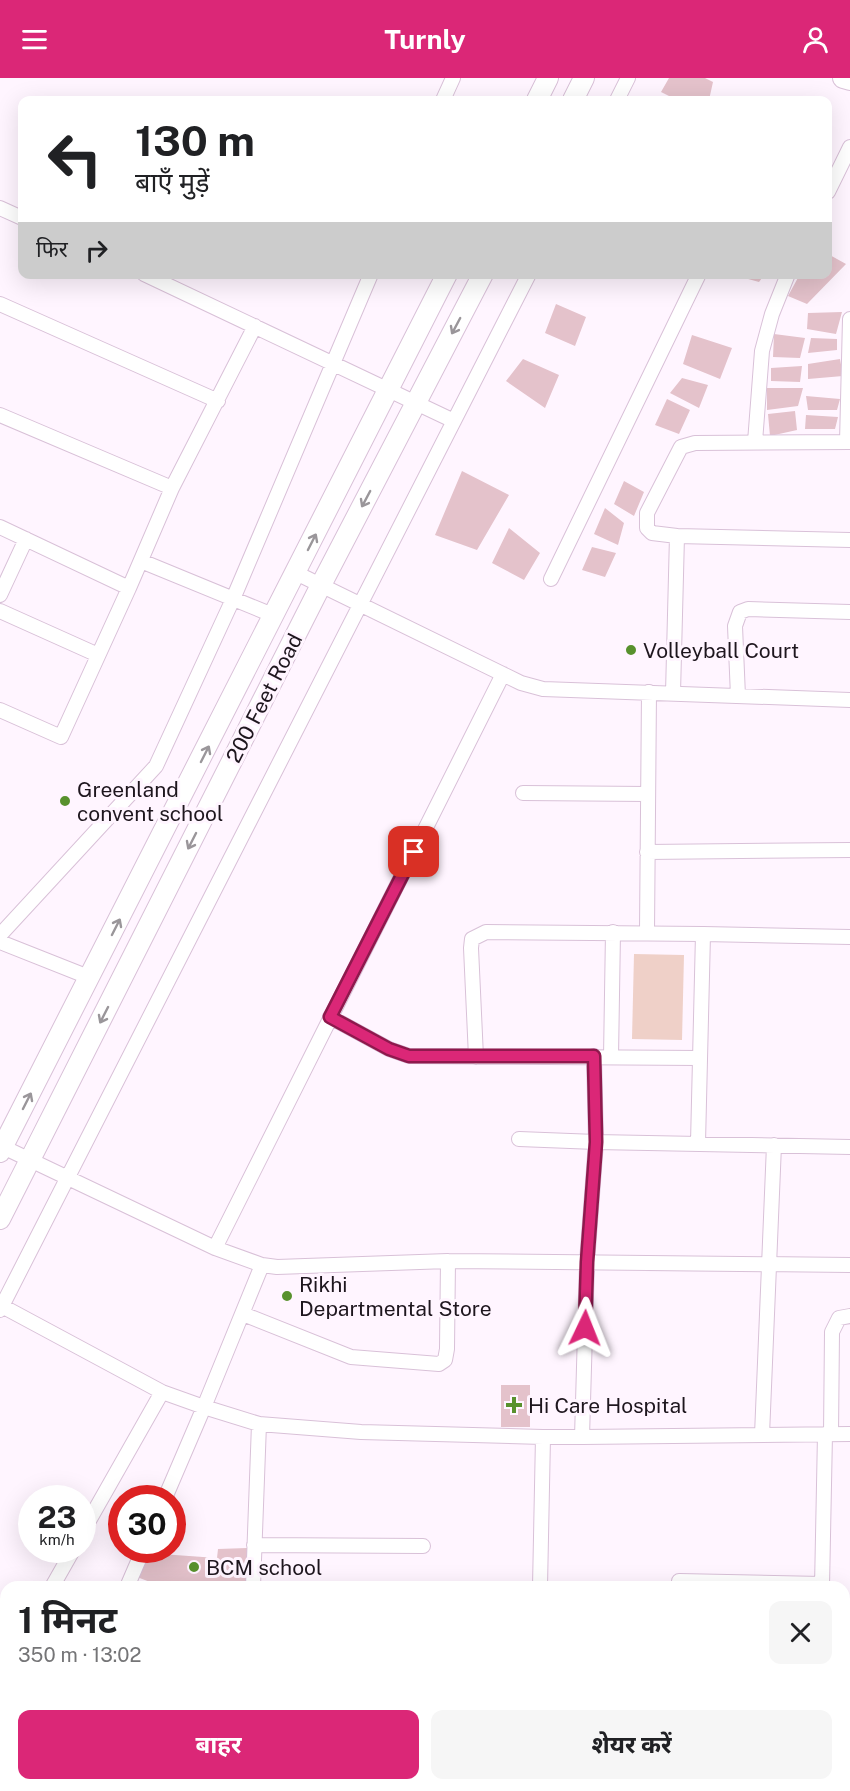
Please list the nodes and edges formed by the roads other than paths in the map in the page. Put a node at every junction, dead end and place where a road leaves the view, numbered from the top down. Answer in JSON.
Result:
{"nodes":[{"id":1,"x":453,"y":78,"type":"edge"},
{"id":2,"x":549,"y":78,"type":"edge"},
{"id":3,"x":584,"y":78,"type":"edge"},
{"id":4,"x":628,"y":78,"type":"edge"},
{"id":5,"x":843,"y":78,"type":"edge"},
{"id":6,"x":850,"y":80,"type":"edge"},
{"id":7,"x":445,"y":96,"type":"edge"},
{"id":8,"x":539,"y":96,"type":"edge"},
{"id":9,"x":575,"y":96,"type":"edge"},
{"id":10,"x":619,"y":96,"type":"edge"},
{"id":11,"x":850,"y":147,"type":"edge"},
{"id":12,"x":832,"y":184,"type":"edge"},
{"id":13,"x":0,"y":208,"type":"edge"},
{"id":14,"x":18,"y":216,"type":"edge"},
{"id":15,"x":155,"y":279,"type":"edge"},
{"id":16,"x":369,"y":279,"type":"edge"},
{"id":17,"x":444,"y":279,"type":"edge"},
{"id":18,"x":480,"y":279,"type":"edge"},
{"id":19,"x":526,"y":279,"type":"edge"},
{"id":20,"x":697,"y":279,"type":"edge"},
{"id":21,"x":786,"y":279,"type":"edge"},
{"id":22,"x":0,"y":304,"type":"edge"},
{"id":23,"x":850,"y":320,"type":"edge"},
{"id":24,"x":255,"y":326,"type":"junction"},
{"id":25,"x":334,"y":364,"type":"junction"},
{"id":26,"x":389,"y":388,"type":"junction"},
{"id":27,"x":218,"y":401,"type":"junction"},
{"id":28,"x":417,"y":402,"type":"junction"},
{"id":29,"x":0,"y":415,"type":"edge"},
{"id":30,"x":454,"y":421,"type":"junction"},
{"id":31,"x":755,"y":442,"type":"junction"},
{"id":32,"x":848,"y":442,"type":"edge"},
{"id":33,"x":172,"y":488,"type":"junction"},
{"id":34,"x":0,"y":527,"type":"edge"},
{"id":35,"x":677,"y":537,"type":"junction"},
{"id":36,"x":26,"y":539,"type":"junction"},
{"id":37,"x":850,"y":540,"type":"edge"},
{"id":38,"x":141,"y":561,"type":"junction"},
{"id":39,"x":297,"y":573,"type":"junction"},
{"id":40,"x":550,"y":579,"type":"dead end"},
{"id":41,"x":321,"y":585,"type":"junction"},
{"id":42,"x":129,"y":588,"type":"junction"},
{"id":43,"x":0,"y":595,"type":"edge"},
{"id":44,"x":233,"y":599,"type":"junction"},
{"id":45,"x":361,"y":604,"type":"junction"},
{"id":46,"x":0,"y":611,"type":"edge"},
{"id":47,"x":850,"y":612,"type":"edge"},
{"id":48,"x":275,"y":616,"type":"junction"},
{"id":49,"x":98,"y":655,"type":"junction"},
{"id":50,"x":503,"y":674,"type":"junction"},
{"id":51,"x":649,"y":692,"type":"junction"},
{"id":52,"x":673,"y":693,"type":"junction"},
{"id":53,"x":738,"y":696,"type":"junction"},
{"id":54,"x":850,"y":700,"type":"edge"},
{"id":55,"x":0,"y":710,"type":"edge"},
{"id":56,"x":523,"y":794,"type":"dead end"},
{"id":57,"x":648,"y":794,"type":"junction"},
{"id":58,"x":850,"y":849,"type":"edge"},
{"id":59,"x":647,"y":852,"type":"junction"},
{"id":60,"x":613,"y":933,"type":"junction"},
{"id":61,"x":647,"y":933,"type":"junction"},
{"id":62,"x":703,"y":934,"type":"junction"},
{"id":63,"x":0,"y":935,"type":"edge"},
{"id":64,"x":850,"y":937,"type":"edge"},
{"id":65,"x":0,"y":942,"type":"edge"},
{"id":66,"x":91,"y":978,"type":"junction"},
{"id":67,"x":330,"y":1017,"type":"junction"},
{"id":68,"x":594,"y":1056,"type":"junction"},
{"id":69,"x":476,"y":1057,"type":"junction"},
{"id":70,"x":611,"y":1057,"type":"junction"},
{"id":71,"x":700,"y":1058,"type":"junction"},
{"id":72,"x":519,"y":1139,"type":"dead end"},
{"id":73,"x":596,"y":1142,"type":"junction"},
{"id":74,"x":698,"y":1143,"type":"junction"},
{"id":75,"x":774,"y":1145,"type":"junction"},
{"id":76,"x":850,"y":1147,"type":"edge"},
{"id":77,"x":2,"y":1150,"type":"edge"},
{"id":78,"x":31,"y":1161,"type":"junction"},
{"id":79,"x":69,"y":1179,"type":"junction"},
{"id":80,"x":0,"y":1219,"type":"edge"},
{"id":81,"x":215,"y":1248,"type":"junction"},
{"id":82,"x":448,"y":1261,"type":"junction"},
{"id":83,"x":587,"y":1262,"type":"junction"},
{"id":84,"x":770,"y":1264,"type":"junction"},
{"id":85,"x":262,"y":1265,"type":"junction"},
{"id":86,"x":850,"y":1265,"type":"edge"},
{"id":87,"x":1,"y":1307,"type":"edge"},
{"id":88,"x":243,"y":1314,"type":"junction"},
{"id":89,"x":850,"y":1316,"type":"edge"},
{"id":90,"x":162,"y":1392,"type":"junction"},
{"id":91,"x":204,"y":1407,"type":"junction"},
{"id":92,"x":259,"y":1424,"type":"junction"},
{"id":93,"x":828,"y":1434,"type":"junction"},
{"id":94,"x":850,"y":1434,"type":"edge"},
{"id":95,"x":762,"y":1435,"type":"junction"},
{"id":96,"x":543,"y":1437,"type":"junction"},
{"id":97,"x":582,"y":1437,"type":"junction"},
{"id":98,"x":171,"y":1485,"type":"edge"},
{"id":99,"x":96,"y":1508,"type":"edge"},
{"id":100,"x":254,"y":1545,"type":"junction"},
{"id":101,"x":423,"y":1546,"type":"dead end"},
{"id":102,"x":66,"y":1563,"type":"edge"},
{"id":103,"x":137,"y":1563,"type":"edge"},
{"id":104,"x":55,"y":1581,"type":"edge"},
{"id":105,"x":130,"y":1581,"type":"edge"},
{"id":106,"x":253,"y":1581,"type":"edge"},
{"id":107,"x":540,"y":1581,"type":"edge"},
{"id":108,"x":822,"y":1581,"type":"edge"}],
"edges":[{"from":1,"to":7,"type":"street"},
{"from":2,"to":8,"type":"street"},
{"from":3,"to":9,"type":"street"},
{"from":4,"to":10,"type":"street"},
{"from":5,"to":6,"type":"street"},
{"from":11,"to":12,"type":"street"},
{"from":13,"to":14,"type":"street"},
{"from":15,"to":24,"type":"street"},
{"from":16,"to":25,"type":"street"},
{"from":17,"to":26,"type":"street"},
{"from":18,"to":28,"type":"street","name":"200 Feet Road","one_way":true},
{"from":19,"to":30,"type":"street"},
{"from":20,"to":40,"type":"street"},
{"from":21,"to":31,"type":"street"},
{"from":22,"to":27,"type":"street"},
{"from":23,"to":32,"type":"street"},
{"from":24,"to":25,"type":"street"},
{"from":24,"to":27,"type":"street"},
{"from":25,"to":26,"type":"street"},
{"from":25,"to":44,"type":"street"},
{"from":26,"to":28,"type":"street"},
{"from":39,"to":26,"type":"street","one_way":true},
{"from":27,"to":33,"type":"street"},
{"from":28,"to":30,"type":"street"},
{"from":28,"to":41,"type":"street","name":"200 Feet Road","one_way":true},
{"from":29,"to":33,"type":"street"},
{"from":30,"to":45,"type":"street"},
{"from":31,"to":32,"type":"street"},
{"from":31,"to":35,"type":"street"},
{"from":33,"to":38,"type":"street"},
{"from":34,"to":36,"type":"street"},
{"from":35,"to":37,"type":"street"},
{"from":35,"to":52,"type":"street"},
{"from":36,"to":42,"type":"street"},
{"from":36,"to":43,"type":"street"},
{"from":38,"to":42,"type":"street"},
{"from":38,"to":44,"type":"street"},
{"from":39,"to":41,"type":"street"},
{"from":39,"to":48,"type":"street"},
{"from":41,"to":45,"type":"street"},
{"from":41,"to":78,"type":"street","name":"200 Feet Road","one_way":true},
{"from":42,"to":49,"type":"street"},
{"from":44,"to":48,"type":"street"},
{"from":44,"to":63,"type":"street"},
{"from":45,"to":50,"type":"street"},
{"from":45,"to":79,"type":"street"},
{"from":46,"to":49,"type":"street"},
{"from":47,"to":53,"type":"street"},
{"from":66,"to":48,"type":"street","one_way":true},
{"from":49,"to":55,"type":"street"},
{"from":50,"to":51,"type":"street"},
{"from":50,"to":67,"type":"street"},
{"from":51,"to":52,"type":"street"},
{"from":51,"to":57,"type":"street"},
{"from":52,"to":53,"type":"street"},
{"from":53,"to":54,"type":"street"},
{"from":56,"to":57,"type":"street"},
{"from":57,"to":59,"type":"street"},
{"from":58,"to":59,"type":"street"},
{"from":59,"to":61,"type":"street"},
{"from":60,"to":61,"type":"street"},
{"from":60,"to":69,"type":"street"},
{"from":60,"to":70,"type":"street"},
{"from":61,"to":62,"type":"street"},
{"from":62,"to":64,"type":"street"},
{"from":62,"to":71,"type":"street"},
{"from":65,"to":66,"type":"street"},
{"from":77,"to":66,"type":"street","one_way":true},
{"from":67,"to":69,"type":"street"},
{"from":67,"to":81,"type":"street"},
{"from":68,"to":69,"type":"street"},
{"from":68,"to":70,"type":"street"},
{"from":68,"to":73,"type":"street"},
{"from":70,"to":71,"type":"street"},
{"from":71,"to":74,"type":"street"},
{"from":72,"to":73,"type":"street"},
{"from":73,"to":74,"type":"street"},
{"from":73,"to":83,"type":"street"},
{"from":74,"to":75,"type":"street"},
{"from":75,"to":76,"type":"street"},
{"from":75,"to":84,"type":"street"},
{"from":77,"to":78,"type":"street"},
{"from":78,"to":79,"type":"street"},
{"from":78,"to":80,"type":"street","name":"200 Feet Road"},
{"from":79,"to":81,"type":"street"},
{"from":79,"to":87,"type":"street"},
{"from":81,"to":85,"type":"street"},
{"from":82,"to":83,"type":"street"},
{"from":82,"to":85,"type":"street"},
{"from":82,"to":88,"type":"street"},
{"from":83,"to":84,"type":"street"},
{"from":83,"to":97,"type":"street"},
{"from":84,"to":86,"type":"street"},
{"from":84,"to":95,"type":"street"},
{"from":85,"to":88,"type":"street"},
{"from":87,"to":90,"type":"street"},
{"from":88,"to":91,"type":"street"},
{"from":89,"to":93,"type":"street"},
{"from":90,"to":91,"type":"street"},
{"from":90,"to":99,"type":"street"},
{"from":91,"to":92,"type":"street"},
{"from":91,"to":98,"type":"street"},
{"from":92,"to":96,"type":"street"},
{"from":92,"to":100,"type":"street"},
{"from":93,"to":94,"type":"street"},
{"from":93,"to":95,"type":"street"},
{"from":93,"to":108,"type":"street"},
{"from":95,"to":97,"type":"street"},
{"from":96,"to":97,"type":"street"},
{"from":96,"to":107,"type":"street"},
{"from":100,"to":101,"type":"street"},
{"from":100,"to":106,"type":"street"},
{"from":102,"to":104,"type":"street"},
{"from":103,"to":105,"type":"street"}]}
